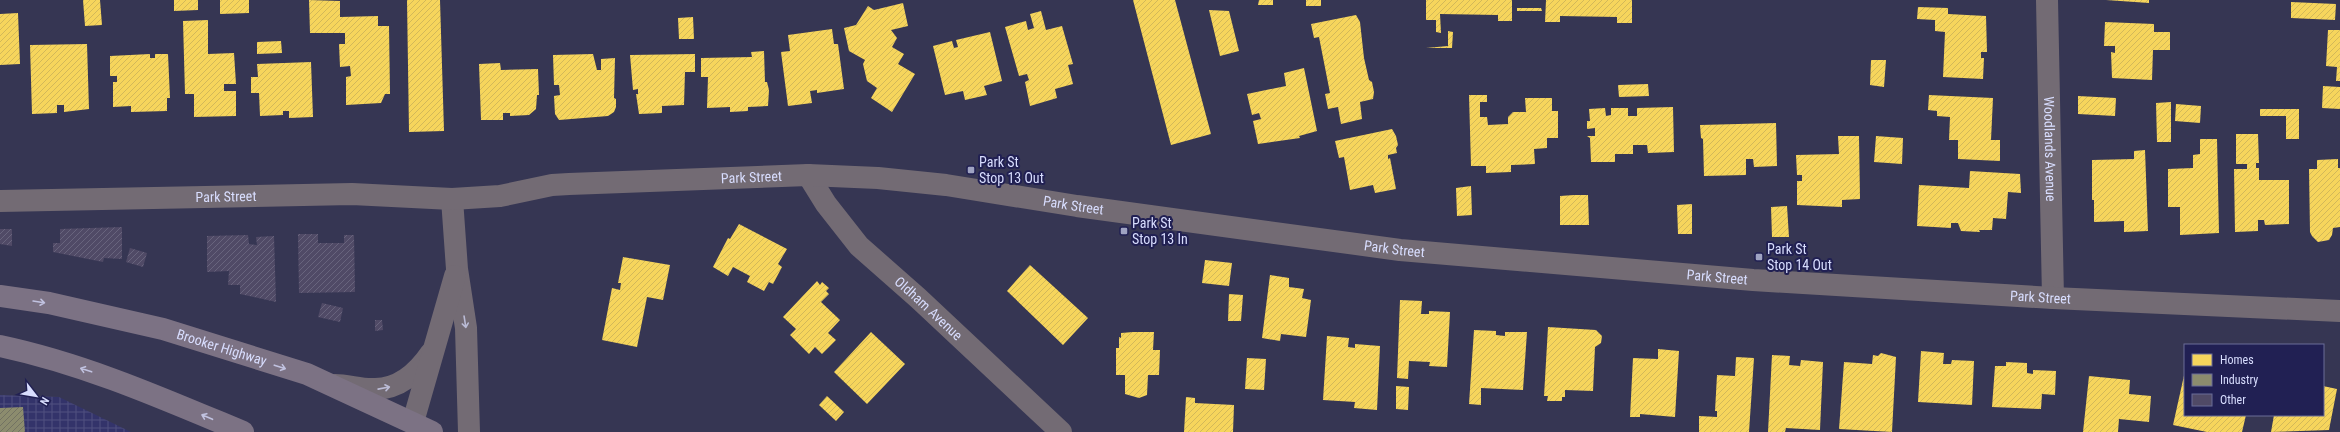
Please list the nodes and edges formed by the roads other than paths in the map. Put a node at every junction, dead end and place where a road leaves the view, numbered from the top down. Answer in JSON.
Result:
{"nodes":[{"id":1,"x":2047,"y":0,"type":"edge"},
{"id":2,"x":808,"y":175,"type":"junction"},
{"id":3,"x":452,"y":199,"type":"junction"},
{"id":4,"x":0,"y":201,"type":"edge"},
{"id":5,"x":457,"y":270,"type":"junction"},
{"id":6,"x":0,"y":296,"type":"edge"},
{"id":7,"x":2053,"y":298,"type":"junction"},
{"id":8,"x":2340,"y":311,"type":"edge"},
{"id":9,"x":437,"y":342,"type":"junction"},
{"id":10,"x":0,"y":346,"type":"edge"},
{"id":11,"x":332,"y":386,"type":"junction"},
{"id":12,"x":415,"y":427,"type":"edge"},
{"id":13,"x":243,"y":432,"type":"edge"},
{"id":14,"x":432,"y":432,"type":"edge"},
{"id":15,"x":469,"y":432,"type":"edge"},
{"id":16,"x":1061,"y":432,"type":"edge"}],
"edges":[{"from":1,"to":7,"type":"street","name":"Woodlands Avenue"},
{"from":2,"to":3,"type":"street","name":"Park Street"},
{"from":2,"to":7,"type":"street","name":"Park Street"},
{"from":2,"to":16,"type":"street","name":"Oldham Avenue"},
{"from":3,"to":4,"type":"street","name":"Park Street"},
{"from":3,"to":5,"type":"street"},
{"from":5,"to":9,"type":"street"},
{"from":5,"to":15,"type":"street","one_way":true},
{"from":6,"to":11,"type":"highway","name":"Brooker Highway","one_way":true},
{"from":7,"to":8,"type":"street","name":"Park Street"},
{"from":11,"to":9,"type":"street","one_way":true},
{"from":9,"to":12,"type":"street"},
{"from":13,"to":10,"type":"highway","one_way":true},
{"from":11,"to":12,"type":"highway","name":"Brooker Highway"},
{"from":12,"to":14,"type":"highway","name":"Brooker Highway"}]}
